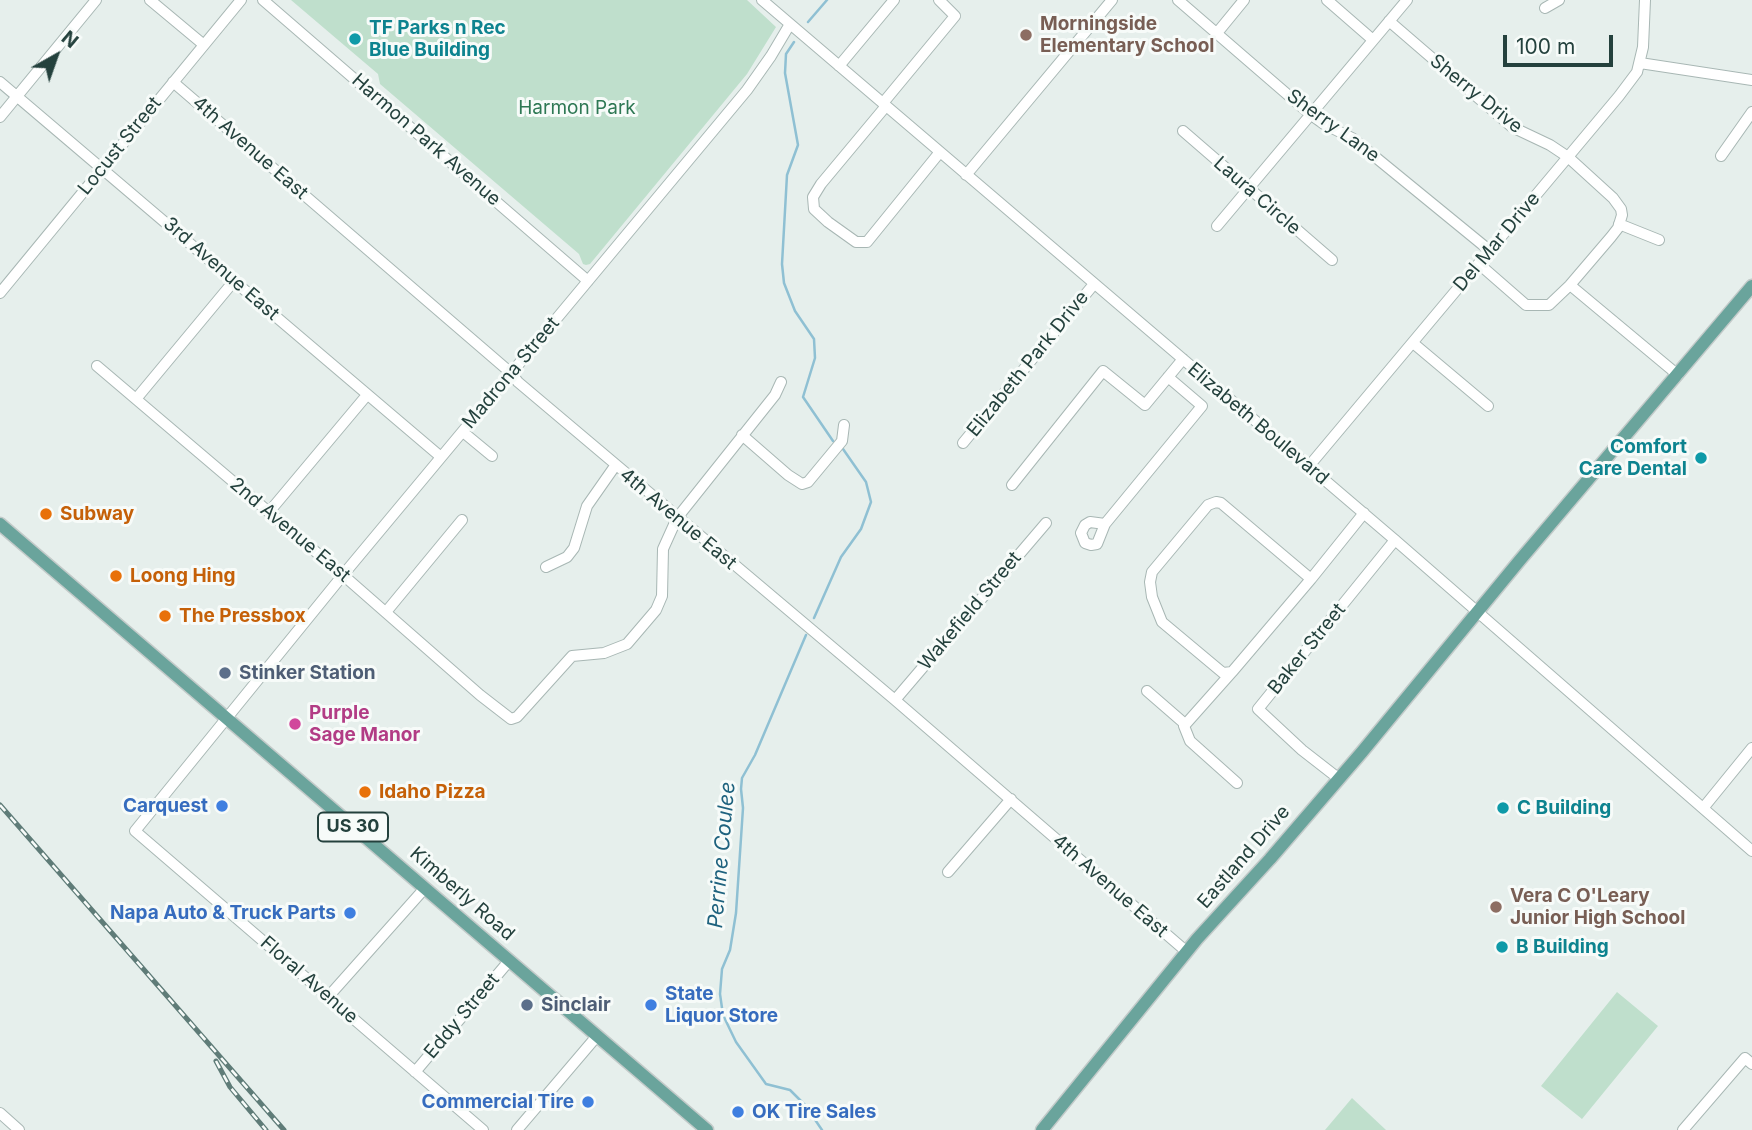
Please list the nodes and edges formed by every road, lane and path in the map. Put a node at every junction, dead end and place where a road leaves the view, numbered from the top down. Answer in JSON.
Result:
{"nodes":[{"id":1,"x":96,"y":0,"type":"edge"},
{"id":2,"x":150,"y":0,"type":"edge"},
{"id":3,"x":241,"y":0,"type":"edge"},
{"id":4,"x":263,"y":0,"type":"edge"},
{"id":5,"x":762,"y":0,"type":"edge"},
{"id":6,"x":894,"y":0,"type":"edge"},
{"id":7,"x":939,"y":0,"type":"edge"},
{"id":8,"x":1112,"y":0,"type":"edge"},
{"id":9,"x":1178,"y":0,"type":"edge"},
{"id":10,"x":1244,"y":0,"type":"edge"},
{"id":11,"x":1327,"y":0,"type":"edge"},
{"id":12,"x":1407,"y":0,"type":"edge"},
{"id":13,"x":1559,"y":0,"type":"edge"},
{"id":14,"x":1645,"y":0,"type":"edge"},
{"id":15,"x":1545,"y":8,"type":"dead end"},
{"id":16,"x":1389,"y":21,"type":"junction"},
{"id":17,"x":790,"y":24,"type":"junction"},
{"id":18,"x":1217,"y":33,"type":"junction"},
{"id":19,"x":1373,"y":40,"type":"junction"},
{"id":20,"x":204,"y":45,"type":"junction"},
{"id":21,"x":1640,"y":62,"type":"junction"},
{"id":22,"x":839,"y":66,"type":"junction"},
{"id":23,"x":1752,"y":80,"type":"edge"},
{"id":24,"x":0,"y":82,"type":"edge"},
{"id":25,"x":173,"y":82,"type":"junction"},
{"id":26,"x":17,"y":96,"type":"junction"},
{"id":27,"x":884,"y":105,"type":"junction"},
{"id":28,"x":1752,"y":112,"type":"edge"},
{"id":29,"x":1310,"y":114,"type":"junction"},
{"id":30,"x":0,"y":117,"type":"edge"},
{"id":31,"x":1183,"y":131,"type":"dead end"},
{"id":32,"x":940,"y":152,"type":"junction"},
{"id":33,"x":1568,"y":156,"type":"junction"},
{"id":34,"x":1721,"y":156,"type":"dead end"},
{"id":35,"x":102,"y":168,"type":"junction"},
{"id":36,"x":966,"y":175,"type":"junction"},
{"id":37,"x":1250,"y":188,"type":"junction"},
{"id":38,"x":1619,"y":224,"type":"junction"},
{"id":39,"x":1217,"y":226,"type":"dead end"},
{"id":40,"x":1659,"y":240,"type":"dead end"},
{"id":41,"x":1489,"y":250,"type":"junction"},
{"id":42,"x":1332,"y":260,"type":"dead end"},
{"id":43,"x":1479,"y":264,"type":"junction"},
{"id":44,"x":234,"y":281,"type":"junction"},
{"id":45,"x":588,"y":281,"type":"junction"},
{"id":46,"x":1094,"y":284,"type":"junction"},
{"id":47,"x":1570,"y":285,"type":"junction"},
{"id":48,"x":1752,"y":286,"type":"edge"},
{"id":49,"x":2,"y":288,"type":"edge"},
{"id":50,"x":1413,"y":343,"type":"junction"},
{"id":51,"x":1183,"y":359,"type":"junction"},
{"id":52,"x":97,"y":366,"type":"dead end"},
{"id":53,"x":511,"y":373,"type":"junction"},
{"id":54,"x":1678,"y":375,"type":"junction"},
{"id":55,"x":1168,"y":377,"type":"junction"},
{"id":56,"x":780,"y":382,"type":"dead end"},
{"id":57,"x":366,"y":395,"type":"junction"},
{"id":58,"x":136,"y":399,"type":"junction"},
{"id":59,"x":1488,"y":406,"type":"dead end"},
{"id":60,"x":844,"y":425,"type":"dead end"},
{"id":61,"x":463,"y":432,"type":"junction"},
{"id":62,"x":742,"y":435,"type":"junction"},
{"id":63,"x":963,"y":443,"type":"dead end"},
{"id":64,"x":492,"y":456,"type":"dead end"},
{"id":65,"x":442,"y":457,"type":"junction"},
{"id":66,"x":615,"y":466,"type":"junction"},
{"id":67,"x":1309,"y":466,"type":"junction"},
{"id":68,"x":1013,"y":485,"type":"dead end"},
{"id":69,"x":269,"y":512,"type":"junction"},
{"id":70,"x":1364,"y":513,"type":"junction"},
{"id":71,"x":677,"y":518,"type":"junction"},
{"id":72,"x":463,"y":520,"type":"dead end"},
{"id":73,"x":1046,"y":523,"type":"dead end"},
{"id":74,"x":0,"y":524,"type":"edge"},
{"id":75,"x":1104,"y":524,"type":"dead end"},
{"id":76,"x":1395,"y":540,"type":"junction"},
{"id":77,"x":546,"y":567,"type":"dead end"},
{"id":78,"x":343,"y":575,"type":"junction"},
{"id":79,"x":1311,"y":579,"type":"junction"},
{"id":80,"x":1477,"y":611,"type":"junction"},
{"id":81,"x":386,"y":612,"type":"junction"},
{"id":82,"x":1232,"y":672,"type":"junction"},
{"id":83,"x":1147,"y":691,"type":"dead end"},
{"id":84,"x":895,"y":700,"type":"junction"},
{"id":85,"x":226,"y":718,"type":"junction"},
{"id":86,"x":1185,"y":724,"type":"junction"},
{"id":87,"x":1752,"y":748,"type":"edge"},
{"id":88,"x":1338,"y":778,"type":"junction"},
{"id":89,"x":1237,"y":783,"type":"dead end"},
{"id":90,"x":1010,"y":799,"type":"junction"},
{"id":91,"x":1704,"y":807,"type":"junction"},
{"id":92,"x":135,"y":831,"type":"joint"},
{"id":93,"x":1752,"y":851,"type":"edge"},
{"id":94,"x":948,"y":873,"type":"dead end"},
{"id":95,"x":425,"y":888,"type":"junction"},
{"id":96,"x":1187,"y":952,"type":"junction"},
{"id":97,"x":509,"y":961,"type":"junction"},
{"id":98,"x":328,"y":997,"type":"junction"},
{"id":99,"x":597,"y":1036,"type":"junction"},
{"id":100,"x":1752,"y":1064,"type":"edge"},
{"id":101,"x":415,"y":1072,"type":"junction"},
{"id":102,"x":0,"y":1113,"type":"edge"},
{"id":103,"x":19,"y":1130,"type":"edge"},
{"id":104,"x":483,"y":1130,"type":"edge"},
{"id":105,"x":517,"y":1130,"type":"edge"},
{"id":106,"x":707,"y":1130,"type":"edge"},
{"id":107,"x":1042,"y":1130,"type":"edge"},
{"id":108,"x":1684,"y":1130,"type":"edge"}],
"edges":[{"from":1,"to":26,"type":"street"},
{"from":2,"to":20,"type":"street"},
{"from":3,"to":20,"type":"street","name":"Locust Street"},
{"from":4,"to":45,"type":"street","name":"Harmon Park Avenue"},
{"from":5,"to":17,"type":"street","name":"Elizabeth Boulevard"},
{"from":6,"to":22,"type":"street"},
{"from":7,"to":27,"type":"street"},
{"from":8,"to":36,"type":"street"},
{"from":9,"to":18,"type":"street","name":"Sherry Lane"},
{"from":10,"to":18,"type":"street"},
{"from":11,"to":19,"type":"street"},
{"from":12,"to":16,"type":"street"},
{"from":13,"to":15,"type":"street"},
{"from":14,"to":21,"type":"street","name":"Del Mar Drive"},
{"from":16,"to":19,"type":"street"},
{"from":16,"to":33,"type":"street","name":"Sherry Drive"},
{"from":17,"to":22,"type":"street","name":"Elizabeth Boulevard"},
{"from":17,"to":45,"type":"street","name":"Madrona Street"},
{"from":18,"to":29,"type":"street","name":"Sherry Lane"},
{"from":19,"to":29,"type":"street"},
{"from":20,"to":25,"type":"street","name":"Locust Street"},
{"from":21,"to":23,"type":"street"},
{"from":21,"to":33,"type":"street","name":"Del Mar Drive"},
{"from":22,"to":27,"type":"street","name":"Elizabeth Boulevard"},
{"from":24,"to":26,"type":"street","name":"3rd Avenue East"},
{"from":25,"to":35,"type":"street","name":"Locust Street"},
{"from":25,"to":53,"type":"street","name":"4th Avenue East"},
{"from":26,"to":30,"type":"street"},
{"from":26,"to":35,"type":"street","name":"3rd Avenue East"},
{"from":27,"to":32,"type":"street","name":"Elizabeth Boulevard"},
{"from":27,"to":32,"type":"street"},
{"from":28,"to":34,"type":"street"},
{"from":29,"to":37,"type":"street"},
{"from":29,"to":41,"type":"street","name":"Sherry Lane"},
{"from":31,"to":37,"type":"street","name":"Laura Circle"},
{"from":32,"to":36,"type":"street","name":"Elizabeth Boulevard"},
{"from":33,"to":38,"type":"street","name":"Sherry Drive"},
{"from":33,"to":41,"type":"street","name":"Del Mar Drive"},
{"from":35,"to":44,"type":"street","name":"3rd Avenue East"},
{"from":35,"to":49,"type":"street","name":"Locust Street"},
{"from":36,"to":46,"type":"street","name":"Elizabeth Boulevard"},
{"from":37,"to":39,"type":"street"},
{"from":37,"to":42,"type":"street","name":"Laura Circle"},
{"from":38,"to":40,"type":"street"},
{"from":38,"to":47,"type":"street"},
{"from":41,"to":43,"type":"street","name":"Del Mar Drive"},
{"from":43,"to":47,"type":"street"},
{"from":43,"to":50,"type":"street","name":"Del Mar Drive"},
{"from":44,"to":57,"type":"street","name":"3rd Avenue East"},
{"from":44,"to":58,"type":"street"},
{"from":45,"to":53,"type":"street","name":"Madrona Street"},
{"from":46,"to":51,"type":"street","name":"Elizabeth Boulevard"},
{"from":46,"to":63,"type":"street","name":"Elizabeth Park Drive"},
{"from":47,"to":54,"type":"street"},
{"from":48,"to":54,"type":"main road","name":"Eastland Drive"},
{"from":50,"to":59,"type":"street"},
{"from":50,"to":67,"type":"street","name":"Del Mar Drive"},
{"from":51,"to":55,"type":"street"},
{"from":51,"to":67,"type":"street","name":"Elizabeth Boulevard"},
{"from":52,"to":58,"type":"street","name":"2nd Avenue East"},
{"from":53,"to":61,"type":"street","name":"Madrona Street"},
{"from":53,"to":66,"type":"street","name":"4th Avenue East"},
{"from":54,"to":80,"type":"main road","name":"Eastland Drive"},
{"from":55,"to":68,"type":"street"},
{"from":55,"to":75,"type":"street"},
{"from":56,"to":62,"type":"street"},
{"from":57,"to":65,"type":"street","name":"3rd Avenue East"},
{"from":57,"to":69,"type":"street"},
{"from":58,"to":69,"type":"street","name":"2nd Avenue East"},
{"from":60,"to":62,"type":"street"},
{"from":61,"to":64,"type":"street"},
{"from":61,"to":65,"type":"street","name":"Madrona Street"},
{"from":62,"to":71,"type":"street"},
{"from":65,"to":78,"type":"street","name":"Madrona Street"},
{"from":66,"to":71,"type":"street","name":"4th Avenue East"},
{"from":66,"to":77,"type":"street"},
{"from":67,"to":70,"type":"street","name":"Elizabeth Boulevard"},
{"from":69,"to":78,"type":"street","name":"2nd Avenue East"},
{"from":70,"to":76,"type":"street","name":"Elizabeth Boulevard"},
{"from":70,"to":79,"type":"street"},
{"from":71,"to":81,"type":"street","name":"2nd Avenue East"},
{"from":71,"to":84,"type":"street","name":"4th Avenue East"},
{"from":72,"to":81,"type":"street"},
{"from":73,"to":84,"type":"street","name":"Wakefield Street"},
{"from":74,"to":85,"type":"main road","name":"Kimberly Road","number":"US 30"},
{"from":76,"to":80,"type":"street","name":"Elizabeth Boulevard"},
{"from":76,"to":88,"type":"street","name":"Baker Street"},
{"from":78,"to":81,"type":"street","name":"2nd Avenue East"},
{"from":78,"to":85,"type":"street","name":"Madrona Street"},
{"from":79,"to":82,"type":"street"},
{"from":79,"to":82,"type":"street"},
{"from":80,"to":88,"type":"main road","name":"Eastland Drive"},
{"from":80,"to":91,"type":"street","name":"Elizabeth Boulevard"},
{"from":82,"to":86,"type":"street"},
{"from":83,"to":86,"type":"street"},
{"from":84,"to":90,"type":"street","name":"4th Avenue East"},
{"from":85,"to":92,"type":"street","name":"Madrona Street"},
{"from":85,"to":95,"type":"main road","name":"Kimberly Road","number":"US 30"},
{"from":86,"to":89,"type":"street"},
{"from":87,"to":91,"type":"street"},
{"from":88,"to":96,"type":"main road","name":"Eastland Drive"},
{"from":90,"to":94,"type":"street"},
{"from":90,"to":96,"type":"street","name":"4th Avenue East"},
{"from":91,"to":93,"type":"street","name":"Elizabeth Boulevard"},
{"from":92,"to":98,"type":"street","name":"Floral Avenue"},
{"from":95,"to":97,"type":"main road","name":"Kimberly Road","number":"US 30"},
{"from":95,"to":98,"type":"street"},
{"from":96,"to":107,"type":"main road","name":"Eastland Drive"},
{"from":97,"to":99,"type":"main road","name":"Kimberly Road","number":"US 30"},
{"from":97,"to":101,"type":"street","name":"Eddy Street"},
{"from":98,"to":101,"type":"street","name":"Floral Avenue"},
{"from":99,"to":105,"type":"street"},
{"from":99,"to":106,"type":"main road","name":"Kimberly Road","number":"US 30"},
{"from":100,"to":108,"type":"street"},
{"from":101,"to":104,"type":"street","name":"Floral Avenue"},
{"from":102,"to":103,"type":"street"}]}
